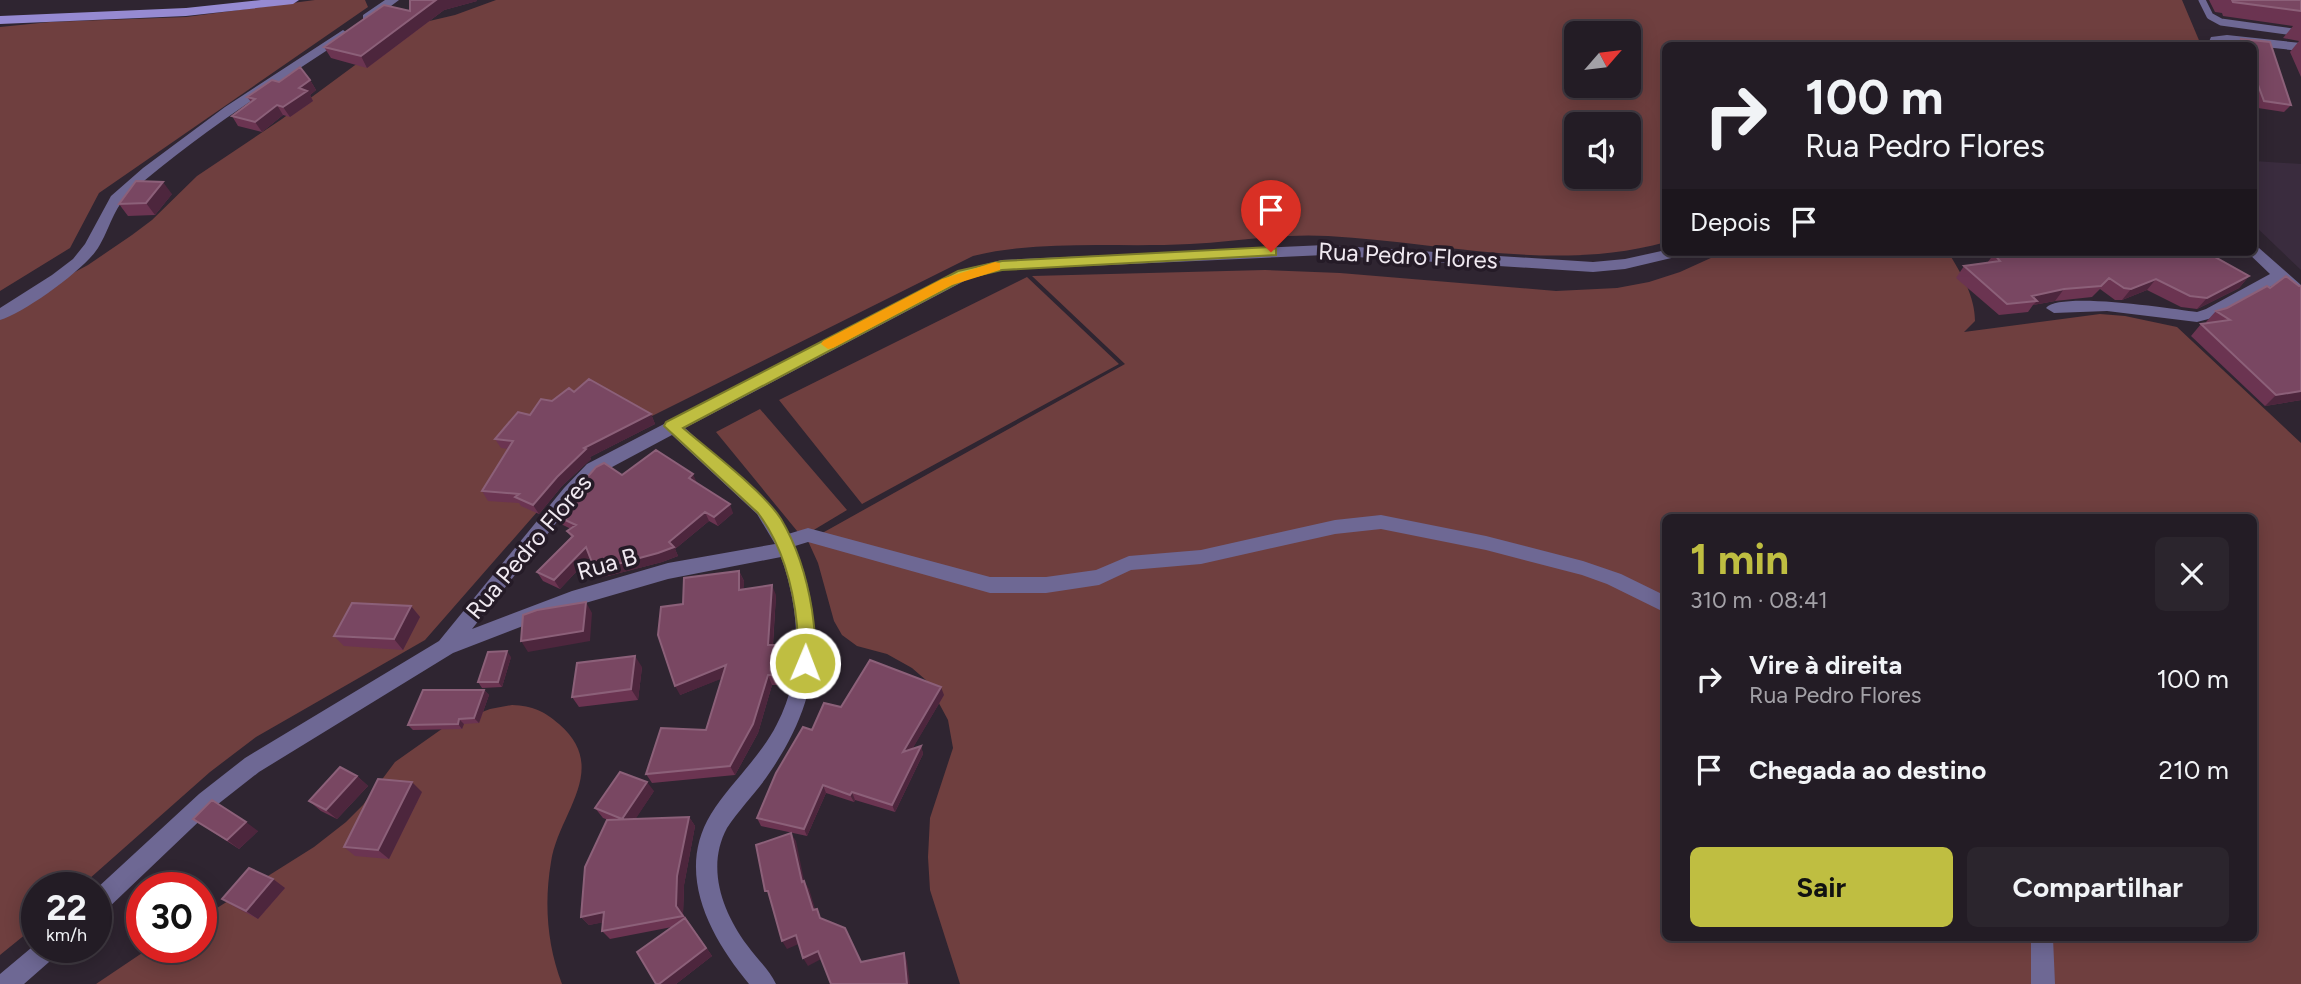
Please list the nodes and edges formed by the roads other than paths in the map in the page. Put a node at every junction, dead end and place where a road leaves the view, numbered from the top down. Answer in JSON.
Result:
{"nodes":[{"id":1,"x":293,"y":0,"type":"edge"},
{"id":2,"x":393,"y":0,"type":"edge"},
{"id":3,"x":2202,"y":0,"type":"edge"},
{"id":4,"x":0,"y":20,"type":"edge"},
{"id":5,"x":2301,"y":33,"type":"edge"},
{"id":6,"x":2214,"y":42,"type":"edge"},
{"id":7,"x":2255,"y":42,"type":"edge"},
{"id":8,"x":2257,"y":42,"type":"edge"},
{"id":9,"x":2301,"y":47,"type":"edge"},
{"id":10,"x":2257,"y":254,"type":"edge"},
{"id":11,"x":1662,"y":256,"type":"edge"},
{"id":12,"x":2280,"y":275,"type":"junction"},
{"id":13,"x":2301,"y":293,"type":"edge"},
{"id":14,"x":2054,"y":308,"type":"dead end"},
{"id":15,"x":0,"y":315,"type":"edge"},
{"id":16,"x":672,"y":426,"type":"junction"},
{"id":17,"x":785,"y":545,"type":"junction"},
{"id":18,"x":1662,"y":603,"type":"edge"},
{"id":19,"x":446,"y":647,"type":"junction"},
{"id":20,"x":112,"y":889,"type":"edge"},
{"id":21,"x":2042,"y":941,"type":"edge"},
{"id":22,"x":30,"y":963,"type":"edge"},
{"id":23,"x":6,"y":984,"type":"edge"},
{"id":24,"x":764,"y":984,"type":"edge"},
{"id":25,"x":2043,"y":984,"type":"edge"}],
"edges":[{"from":1,"to":4,"type":"street"},
{"from":2,"to":15,"type":"street"},
{"from":3,"to":5,"type":"lane"},
{"from":6,"to":7,"type":"street"},
{"from":8,"to":9,"type":"street"},
{"from":10,"to":12,"type":"street"},
{"from":11,"to":16,"type":"street","name":"Rua Pedro Flores"},
{"from":12,"to":13,"type":"street"},
{"from":12,"to":14,"type":"street"},
{"from":16,"to":17,"type":"street"},
{"from":16,"to":19,"type":"street","name":"Rua Pedro Flores"},
{"from":17,"to":18,"type":"street","name":"Rua B"},
{"from":17,"to":19,"type":"street","name":"Rua B"},
{"from":17,"to":24,"type":"street"},
{"from":19,"to":20,"type":"street","name":"Rua Pedro Flores"},
{"from":21,"to":25,"type":"street"},
{"from":22,"to":23,"type":"street"}]}
